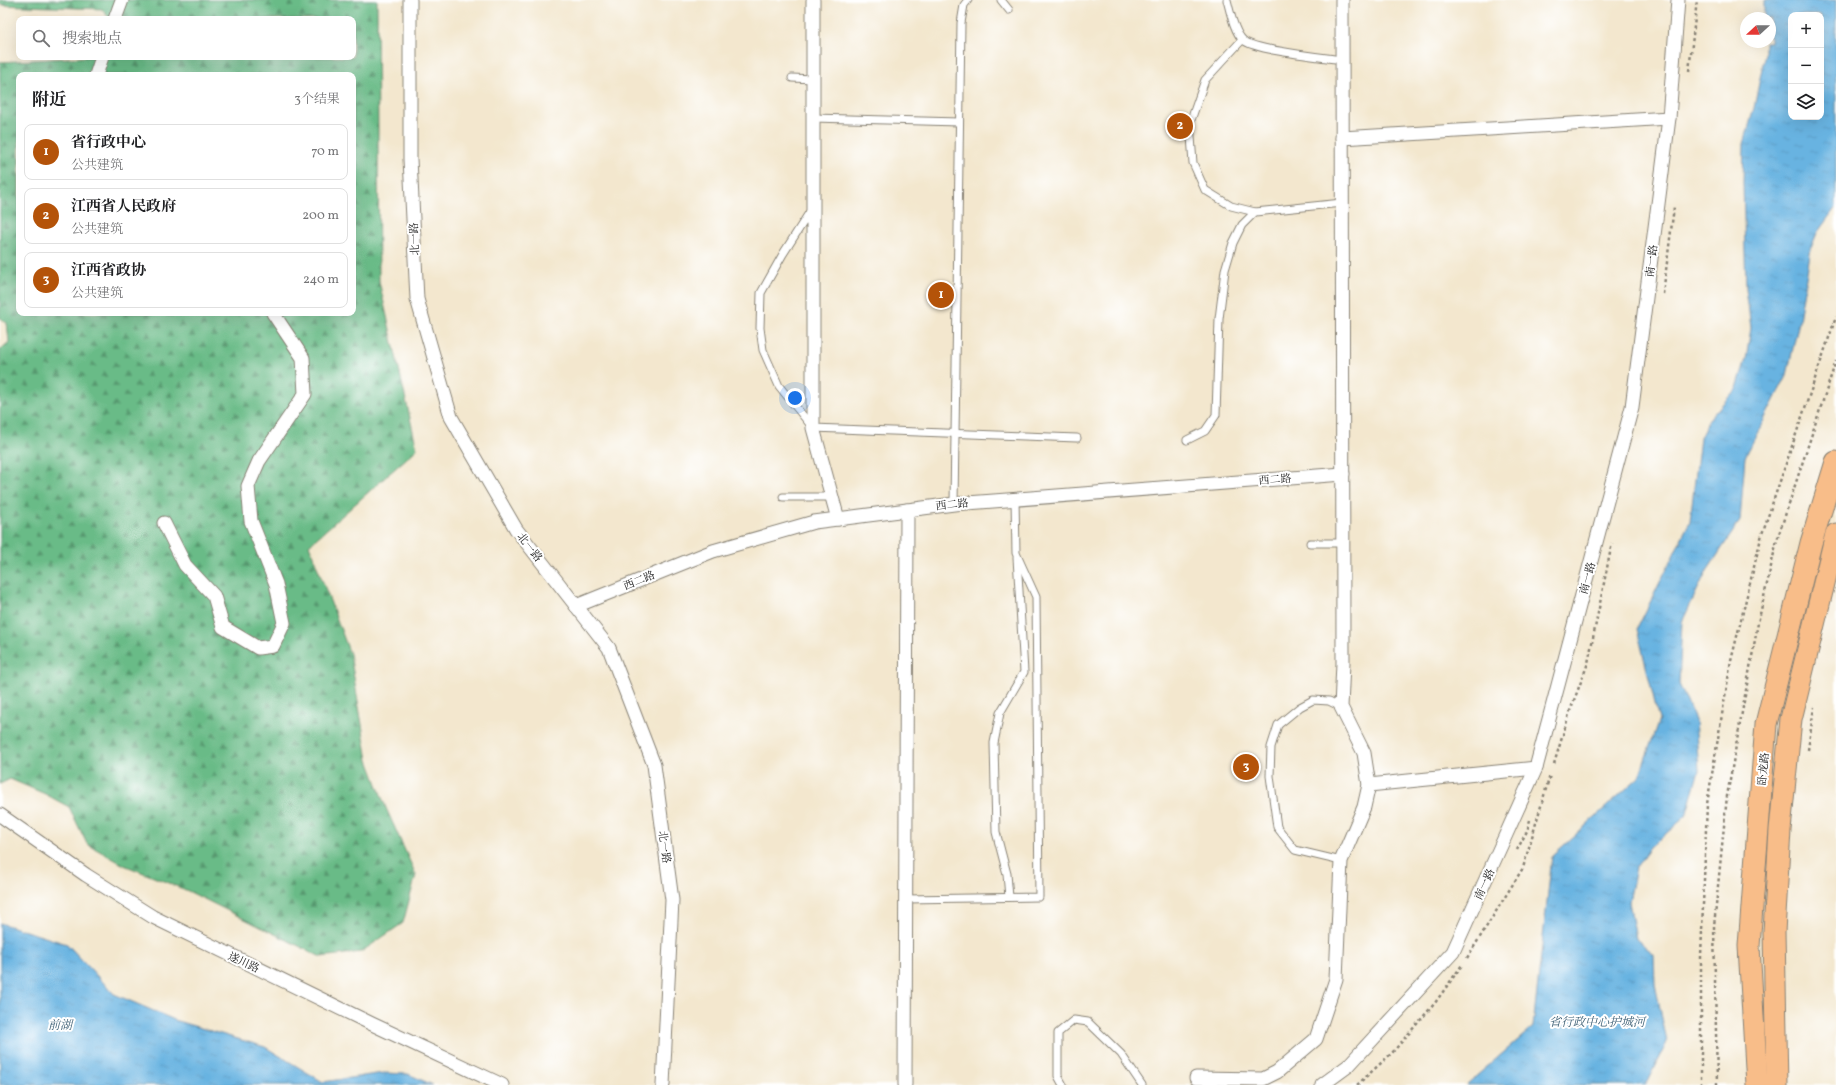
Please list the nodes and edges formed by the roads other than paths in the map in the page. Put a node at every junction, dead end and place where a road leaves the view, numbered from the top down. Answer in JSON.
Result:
{"nodes":[{"id":1,"x":122,"y":0,"type":"edge"},
{"id":2,"x":410,"y":0,"type":"edge"},
{"id":3,"x":813,"y":0,"type":"edge"},
{"id":4,"x":968,"y":0,"type":"edge"},
{"id":5,"x":1001,"y":0,"type":"edge"},
{"id":6,"x":1227,"y":0,"type":"edge"},
{"id":7,"x":1342,"y":0,"type":"edge"},
{"id":8,"x":1678,"y":0,"type":"edge"},
{"id":9,"x":1009,"y":10,"type":"dead end"},
{"id":10,"x":116,"y":16,"type":"edge"},
{"id":11,"x":1242,"y":40,"type":"junction"},
{"id":12,"x":101,"y":60,"type":"edge"},
{"id":13,"x":1342,"y":60,"type":"junction"},
{"id":14,"x":97,"y":72,"type":"edge"},
{"id":15,"x":792,"y":78,"type":"dead end"},
{"id":16,"x":813,"y":79,"type":"junction"},
{"id":17,"x":813,"y":118,"type":"junction"},
{"id":18,"x":1669,"y":118,"type":"junction"},
{"id":19,"x":959,"y":122,"type":"junction"},
{"id":20,"x":1342,"y":138,"type":"junction"},
{"id":21,"x":1342,"y":203,"type":"junction"},
{"id":22,"x":813,"y":207,"type":"junction"},
{"id":23,"x":1255,"y":212,"type":"junction"},
{"id":24,"x":275,"y":316,"type":"edge"},
{"id":25,"x":813,"y":428,"type":"junction"},
{"id":26,"x":955,"y":434,"type":"junction"},
{"id":27,"x":1077,"y":438,"type":"dead end"},
{"id":28,"x":1188,"y":440,"type":"dead end"},
{"id":29,"x":1836,"y":462,"type":"edge"},
{"id":30,"x":1343,"y":474,"type":"junction"},
{"id":31,"x":783,"y":497,"type":"dead end"},
{"id":32,"x":832,"y":497,"type":"junction"},
{"id":33,"x":1016,"y":499,"type":"junction"},
{"id":34,"x":954,"y":504,"type":"junction"},
{"id":35,"x":907,"y":510,"type":"junction"},
{"id":36,"x":838,"y":519,"type":"junction"},
{"id":37,"x":164,"y":523,"type":"dead end"},
{"id":38,"x":1836,"y":534,"type":"edge"},
{"id":39,"x":1310,"y":543,"type":"dead end"},
{"id":40,"x":1343,"y":543,"type":"junction"},
{"id":41,"x":1016,"y":553,"type":"junction"},
{"id":42,"x":576,"y":606,"type":"junction"},
{"id":43,"x":1341,"y":707,"type":"junction"},
{"id":44,"x":1536,"y":768,"type":"junction"},
{"id":45,"x":1369,"y":785,"type":"junction"},
{"id":46,"x":0,"y":815,"type":"edge"},
{"id":47,"x":1341,"y":860,"type":"junction"},
{"id":48,"x":1009,"y":897,"type":"junction"},
{"id":49,"x":906,"y":898,"type":"junction"},
{"id":50,"x":1196,"y":1078,"type":"dead end"},
{"id":51,"x":502,"y":1085,"type":"edge"},
{"id":52,"x":663,"y":1085,"type":"edge"},
{"id":53,"x":905,"y":1085,"type":"edge"},
{"id":54,"x":1063,"y":1085,"type":"edge"},
{"id":55,"x":1142,"y":1085,"type":"edge"},
{"id":56,"x":1322,"y":1085,"type":"edge"},
{"id":57,"x":1757,"y":1085,"type":"edge"},
{"id":58,"x":1777,"y":1085,"type":"edge"}],
"edges":[{"from":1,"to":10,"type":"street"},
{"from":2,"to":42,"type":"street","name":"北一路"},
{"from":3,"to":16,"type":"street"},
{"from":4,"to":19,"type":"lane"},
{"from":5,"to":9,"type":"lane"},
{"from":6,"to":11,"type":"lane"},
{"from":7,"to":13,"type":"street"},
{"from":8,"to":18,"type":"street","name":"南一路"},
{"from":11,"to":13,"type":"lane"},
{"from":11,"to":23,"type":"lane"},
{"from":12,"to":14,"type":"street"},
{"from":13,"to":20,"type":"street"},
{"from":15,"to":16,"type":"lane"},
{"from":16,"to":17,"type":"street"},
{"from":17,"to":19,"type":"lane"},
{"from":17,"to":22,"type":"street"},
{"from":18,"to":20,"type":"street"},
{"from":18,"to":44,"type":"street","name":"南一路"},
{"from":19,"to":26,"type":"lane"},
{"from":20,"to":21,"type":"street"},
{"from":21,"to":23,"type":"lane"},
{"from":21,"to":30,"type":"street"},
{"from":22,"to":25,"type":"street"},
{"from":22,"to":25,"type":"lane"},
{"from":23,"to":28,"type":"lane"},
{"from":24,"to":37,"type":"street"},
{"from":25,"to":26,"type":"lane"},
{"from":25,"to":32,"type":"street"},
{"from":26,"to":27,"type":"lane"},
{"from":26,"to":34,"type":"lane"},
{"from":29,"to":57,"type":"main road","name":"卧龙路"},
{"from":30,"to":33,"type":"street","name":"西二路"},
{"from":30,"to":40,"type":"street"},
{"from":31,"to":32,"type":"lane"},
{"from":32,"to":36,"type":"street"},
{"from":33,"to":34,"type":"street","name":"西二路"},
{"from":33,"to":41,"type":"lane"},
{"from":34,"to":35,"type":"street","name":"西二路"},
{"from":35,"to":36,"type":"street","name":"西二路"},
{"from":35,"to":49,"type":"street"},
{"from":36,"to":42,"type":"street","name":"西二路"},
{"from":38,"to":58,"type":"main road","name":"卧龙路"},
{"from":39,"to":40,"type":"lane"},
{"from":40,"to":43,"type":"street"},
{"from":41,"to":48,"type":"lane"},
{"from":41,"to":48,"type":"lane"},
{"from":42,"to":52,"type":"street","name":"北一路"},
{"from":43,"to":45,"type":"street"},
{"from":43,"to":47,"type":"lane"},
{"from":44,"to":45,"type":"street"},
{"from":44,"to":56,"type":"street","name":"南一路"},
{"from":45,"to":47,"type":"street"},
{"from":46,"to":51,"type":"street","name":"遂川路"},
{"from":47,"to":50,"type":"street"},
{"from":48,"to":49,"type":"lane"},
{"from":49,"to":53,"type":"street"},
{"from":54,"to":55,"type":"lane"}]}
